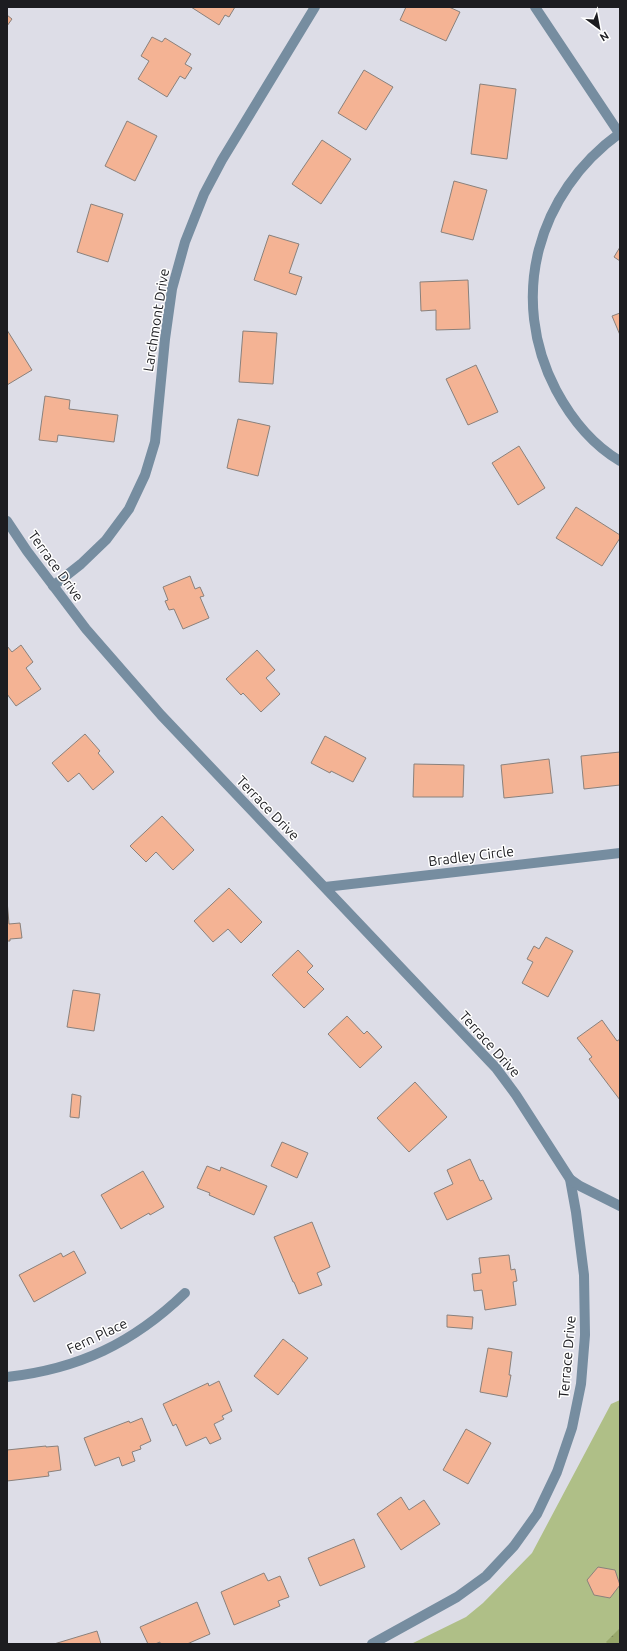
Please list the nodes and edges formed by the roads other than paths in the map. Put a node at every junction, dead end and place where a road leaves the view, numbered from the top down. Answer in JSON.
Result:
{"nodes":[{"id":1,"x":315,"y":7,"type":"edge"},
{"id":2,"x":535,"y":7,"type":"edge"},
{"id":3,"x":620,"y":133,"type":"edge"},
{"id":4,"x":620,"y":461,"type":"edge"},
{"id":5,"x":7,"y":521,"type":"edge"},
{"id":6,"x":53,"y":586,"type":"junction"},
{"id":7,"x":620,"y":853,"type":"edge"},
{"id":8,"x":324,"y":887,"type":"junction"},
{"id":9,"x":570,"y":1179,"type":"junction"},
{"id":10,"x":620,"y":1206,"type":"edge"},
{"id":11,"x":184,"y":1293,"type":"dead end"},
{"id":12,"x":7,"y":1377,"type":"edge"},
{"id":13,"x":372,"y":1644,"type":"edge"}],
"edges":[{"from":1,"to":6,"type":"street","name":"Larchmont Drive"},
{"from":2,"to":3,"type":"street"},
{"from":3,"to":4,"type":"street"},
{"from":5,"to":6,"type":"street","name":"Terrace Drive"},
{"from":6,"to":8,"type":"street","name":"Terrace Drive"},
{"from":7,"to":8,"type":"street","name":"Bradley Circle"},
{"from":8,"to":9,"type":"street","name":"Terrace Drive"},
{"from":9,"to":10,"type":"street"},
{"from":9,"to":13,"type":"street","name":"Terrace Drive"},
{"from":11,"to":12,"type":"street","name":"Fern Place"}]}
